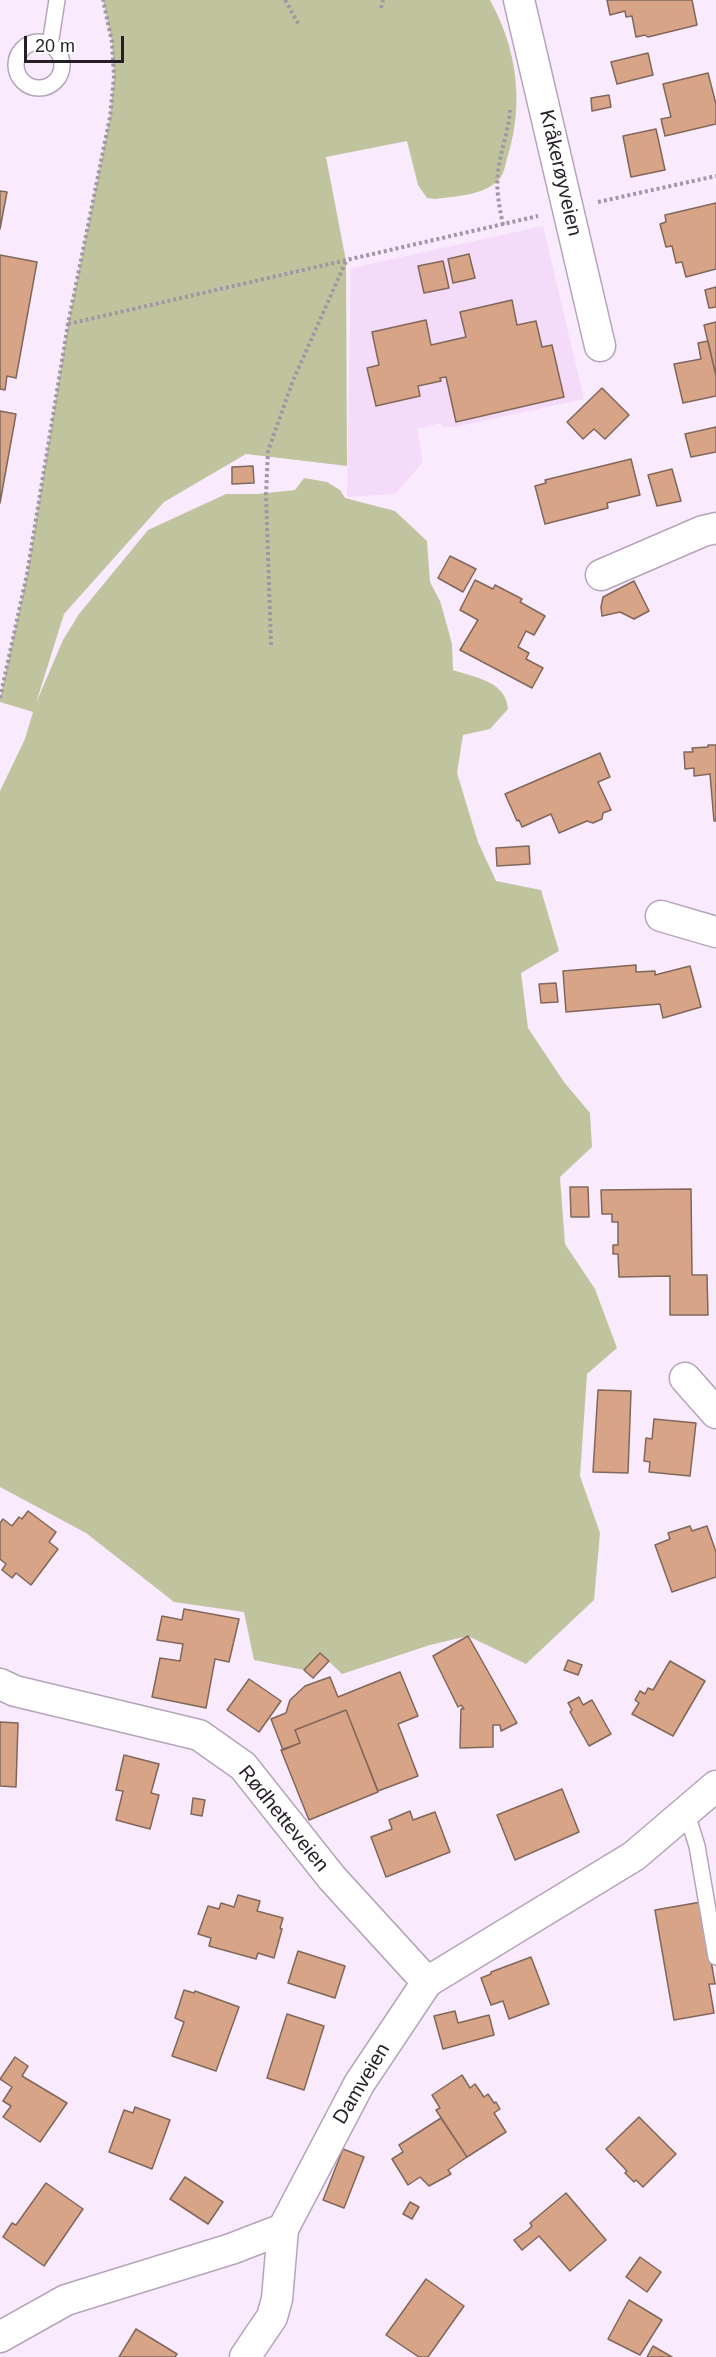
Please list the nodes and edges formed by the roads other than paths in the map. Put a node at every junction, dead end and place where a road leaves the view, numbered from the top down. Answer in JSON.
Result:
{"nodes":[{"id":1,"x":57,"y":0,"type":"edge"},
{"id":2,"x":519,"y":0,"type":"edge"},
{"id":3,"x":50,"y":45,"type":"dead end"},
{"id":4,"x":600,"y":346,"type":"dead end"},
{"id":5,"x":716,"y":528,"type":"edge"},
{"id":6,"x":601,"y":575,"type":"dead end"},
{"id":7,"x":661,"y":916,"type":"dead end"},
{"id":8,"x":716,"y":932,"type":"edge"},
{"id":9,"x":685,"y":1378,"type":"dead end"},
{"id":10,"x":716,"y":1413,"type":"edge"},
{"id":11,"x":0,"y":1684,"type":"edge"},
{"id":12,"x":716,"y":1786,"type":"edge"},
{"id":13,"x":686,"y":1811,"type":"junction"},
{"id":14,"x":716,"y":1957,"type":"edge"},
{"id":15,"x":427,"y":1982,"type":"junction"},
{"id":16,"x":283,"y":2229,"type":"junction"},
{"id":17,"x":0,"y":2337,"type":"edge"},
{"id":18,"x":245,"y":2357,"type":"edge"}],
"edges":[{"from":1,"to":3,"type":"lane"},
{"from":2,"to":4,"type":"street","name":"Kråkerøyveien"},
{"from":5,"to":6,"type":"street"},
{"from":7,"to":8,"type":"street"},
{"from":9,"to":10,"type":"street"},
{"from":11,"to":15,"type":"street","name":"Rødhetteveien"},
{"from":12,"to":13,"type":"street","name":"Damveien"},
{"from":13,"to":14,"type":"lane"},
{"from":13,"to":15,"type":"street","name":"Damveien"},
{"from":15,"to":16,"type":"street","name":"Damveien"},
{"from":16,"to":17,"type":"street"},
{"from":16,"to":18,"type":"street"}]}
